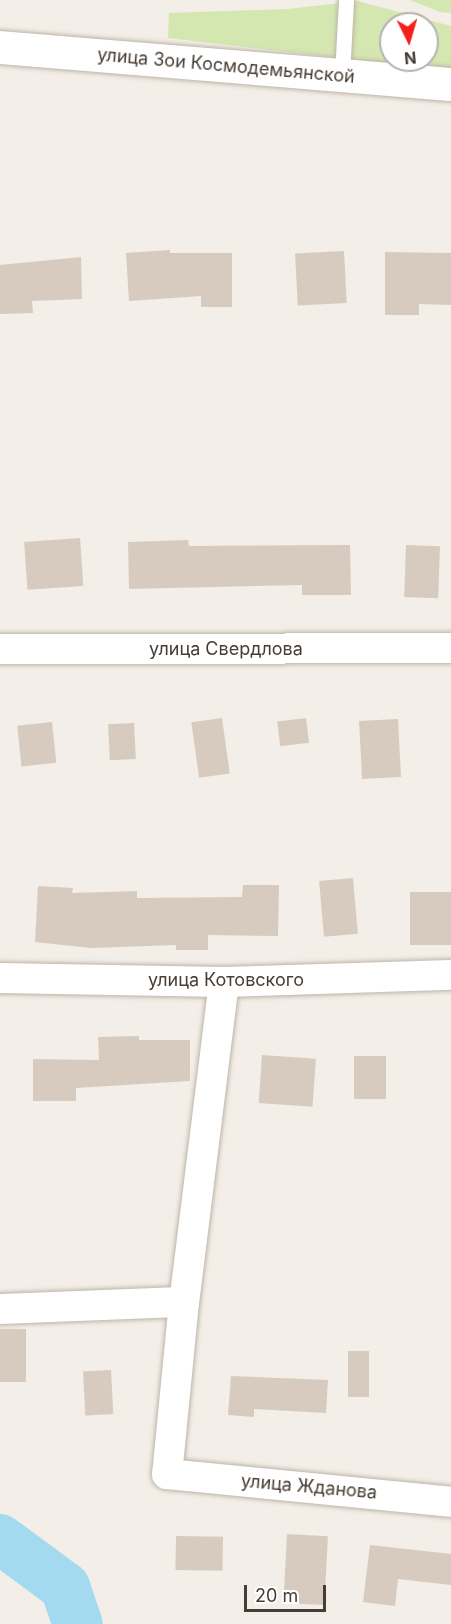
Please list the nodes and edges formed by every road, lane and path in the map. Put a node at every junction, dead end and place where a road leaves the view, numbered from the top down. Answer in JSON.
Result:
{"nodes":[{"id":1,"x":346,"y":0,"type":"edge"},
{"id":2,"x":0,"y":47,"type":"edge"},
{"id":3,"x":342,"y":75,"type":"junction"},
{"id":4,"x":451,"y":84,"type":"edge"},
{"id":5,"x":451,"y":648,"type":"edge"},
{"id":6,"x":0,"y":649,"type":"edge"},
{"id":7,"x":451,"y":975,"type":"edge"},
{"id":8,"x":0,"y":978,"type":"edge"},
{"id":9,"x":224,"y":982,"type":"junction"},
{"id":10,"x":184,"y":1302,"type":"junction"},
{"id":11,"x":0,"y":1309,"type":"edge"},
{"id":12,"x":451,"y":1502,"type":"edge"}],
"edges":[{"from":1,"to":3,"type":"lane"},
{"from":2,"to":3,"type":"street","name":"улица Зои Космодемьянской"},
{"from":3,"to":4,"type":"street","name":"улица Зои Космодемьянской"},
{"from":5,"to":6,"type":"street","name":"улица Свердлова"},
{"from":7,"to":9,"type":"street","name":"улица Котовского"},
{"from":8,"to":9,"type":"street","name":"улица Котовского"},
{"from":9,"to":10,"type":"street"},
{"from":10,"to":11,"type":"street"},
{"from":10,"to":12,"type":"street","name":"улица Жданова"}]}
